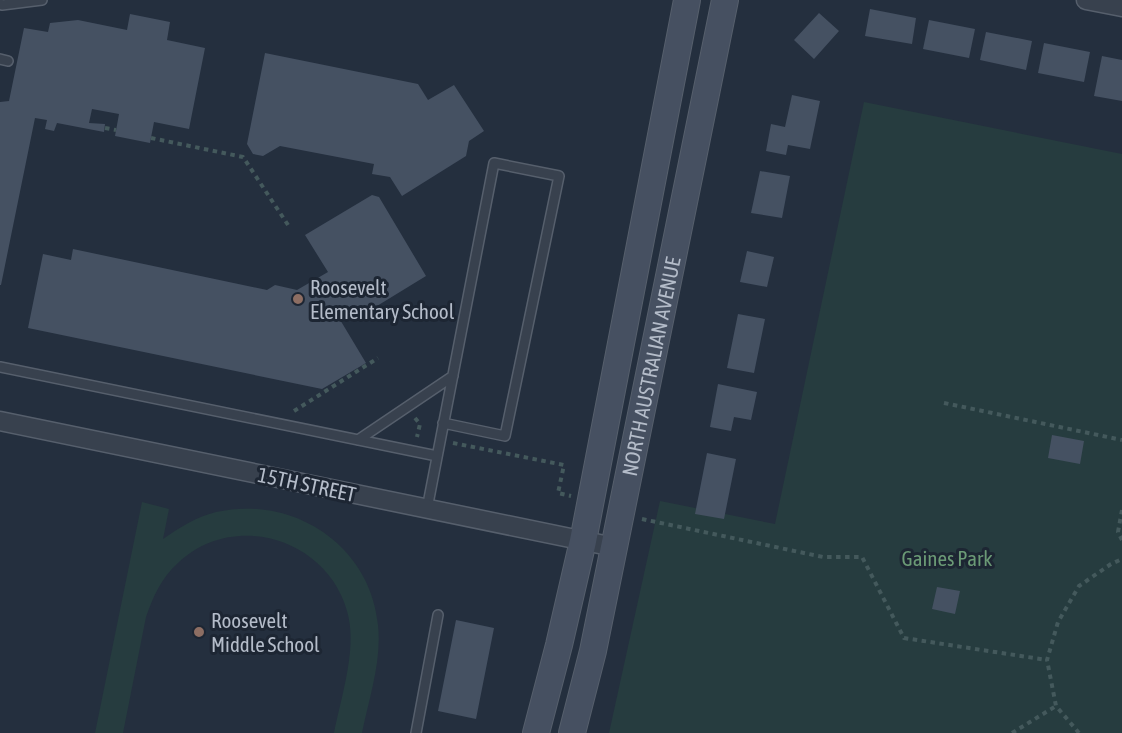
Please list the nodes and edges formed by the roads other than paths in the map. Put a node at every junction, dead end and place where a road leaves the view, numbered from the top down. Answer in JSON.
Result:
{"nodes":[{"id":1,"x":42,"y":0,"type":"edge"},
{"id":2,"x":687,"y":0,"type":"edge"},
{"id":3,"x":725,"y":0,"type":"edge"},
{"id":4,"x":1086,"y":0,"type":"edge"},
{"id":5,"x":0,"y":4,"type":"edge"},
{"id":6,"x":1122,"y":7,"type":"edge"},
{"id":7,"x":0,"y":367,"type":"edge"},
{"id":8,"x":453,"y":376,"type":"junction"},
{"id":9,"x":0,"y":421,"type":"edge"},
{"id":10,"x":444,"y":423,"type":"junction"},
{"id":11,"x":358,"y":440,"type":"junction"},
{"id":12,"x":437,"y":456,"type":"junction"},
{"id":13,"x":427,"y":509,"type":"junction"},
{"id":14,"x":583,"y":542,"type":"junction"},
{"id":15,"x":614,"y":547,"type":"junction"},
{"id":16,"x":438,"y":615,"type":"dead end"},
{"id":17,"x":416,"y":733,"type":"edge"},
{"id":18,"x":536,"y":733,"type":"edge"},
{"id":19,"x":572,"y":733,"type":"edge"}],
"edges":[{"from":1,"to":5,"type":"lane"},
{"from":2,"to":14,"type":"main road","name":"NORTH AUSTRALIAN AVENUE"},
{"from":3,"to":15,"type":"main road","name":"NORTH AUSTRALIAN AVENUE"},
{"from":4,"to":6,"type":"street"},
{"from":7,"to":11,"type":"lane"},
{"from":8,"to":10,"type":"lane"},
{"from":8,"to":10,"type":"lane"},
{"from":8,"to":11,"type":"lane"},
{"from":9,"to":13,"type":"street","name":"15TH STREET"},
{"from":10,"to":12,"type":"lane"},
{"from":11,"to":12,"type":"lane"},
{"from":12,"to":13,"type":"lane"},
{"from":13,"to":14,"type":"street","name":"15TH STREET"},
{"from":14,"to":15,"type":"street","name":"15TH STREET"},
{"from":14,"to":18,"type":"main road","name":"NORTH AUSTRALIAN AVENUE"},
{"from":15,"to":19,"type":"main road","name":"NORTH AUSTRALIAN AVENUE"},
{"from":16,"to":17,"type":"lane"}]}
